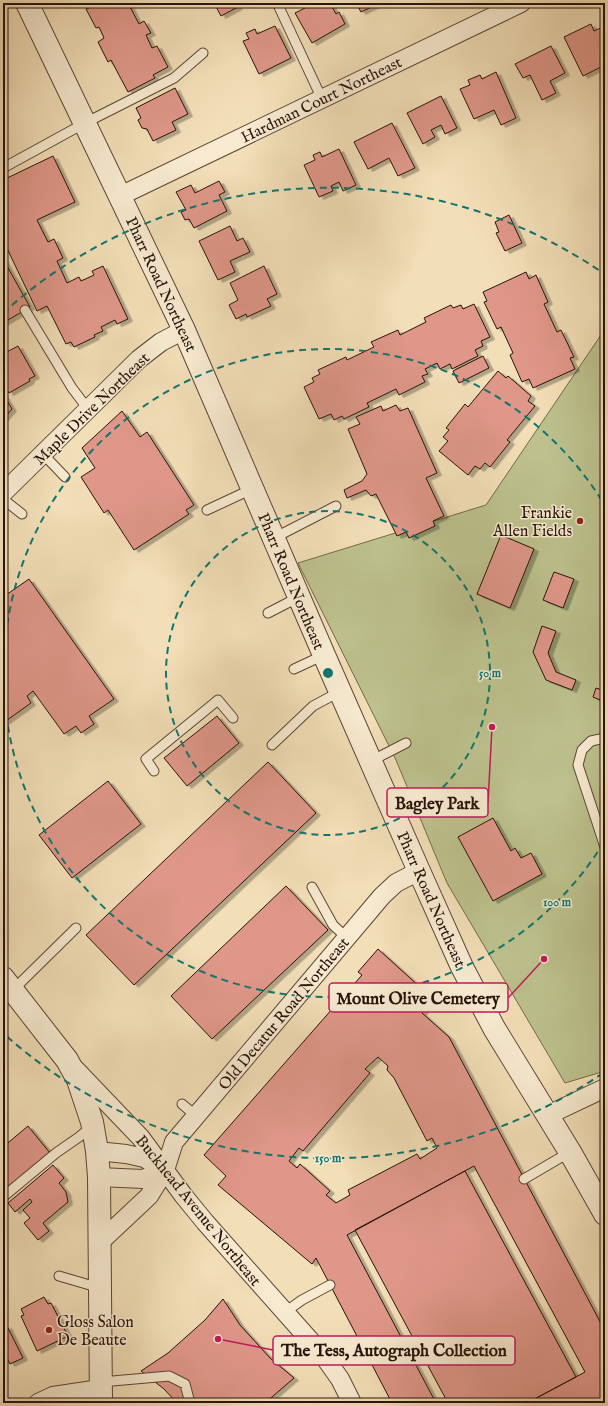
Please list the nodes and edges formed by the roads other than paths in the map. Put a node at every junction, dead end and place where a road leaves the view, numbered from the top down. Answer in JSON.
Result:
{"nodes":[{"id":1,"x":27,"y":3,"type":"edge"},
{"id":2,"x":278,"y":3,"type":"edge"},
{"id":3,"x":521,"y":3,"type":"edge"},
{"id":4,"x":203,"y":54,"type":"dead end"},
{"id":5,"x":322,"y":99,"type":"junction"},
{"id":6,"x":85,"y":123,"type":"junction"},
{"id":7,"x":3,"y":168,"type":"edge"},
{"id":8,"x":120,"y":196,"type":"junction"},
{"id":9,"x":25,"y":310,"type":"dead end"},
{"id":10,"x":184,"y":330,"type":"junction"},
{"id":11,"x":88,"y":409,"type":"junction"},
{"id":12,"x":43,"y":454,"type":"junction"},
{"id":13,"x":65,"y":477,"type":"dead end"},
{"id":14,"x":252,"y":489,"type":"junction"},
{"id":15,"x":3,"y":494,"type":"edge"},
{"id":16,"x":3,"y":499,"type":"edge"},
{"id":17,"x":336,"y":506,"type":"dead end"},
{"id":18,"x":208,"y":510,"type":"dead end"},
{"id":19,"x":22,"y":514,"type":"dead end"},
{"id":20,"x":274,"y":538,"type":"junction"},
{"id":21,"x":300,"y":597,"type":"junction"},
{"id":22,"x":268,"y":612,"type":"dead end"},
{"id":23,"x":324,"y":655,"type":"junction"},
{"id":24,"x":294,"y":669,"type":"dead end"},
{"id":25,"x":340,"y":691,"type":"junction"},
{"id":26,"x":233,"y":718,"type":"dead end"},
{"id":27,"x":605,"y":738,"type":"edge"},
{"id":28,"x":406,"y":743,"type":"dead end"},
{"id":29,"x":272,"y":745,"type":"dead end"},
{"id":30,"x":371,"y":761,"type":"junction"},
{"id":31,"x":154,"y":770,"type":"dead end"},
{"id":32,"x":605,"y":847,"type":"edge"},
{"id":33,"x":419,"y":872,"type":"junction"},
{"id":34,"x":312,"y":887,"type":"dead end"},
{"id":35,"x":76,"y":928,"type":"dead end"},
{"id":36,"x":347,"y":938,"type":"junction"},
{"id":37,"x":8,"y":984,"type":"edge"},
{"id":38,"x":66,"y":1060,"type":"junction"},
{"id":39,"x":605,"y":1088,"type":"edge"},
{"id":40,"x":182,"y":1104,"type":"dead end"},
{"id":41,"x":548,"y":1115,"type":"junction"},
{"id":42,"x":196,"y":1116,"type":"junction"},
{"id":43,"x":92,"y":1126,"type":"junction"},
{"id":44,"x":97,"y":1151,"type":"junction"},
{"id":45,"x":570,"y":1152,"type":"junction"},
{"id":46,"x":164,"y":1170,"type":"junction"},
{"id":47,"x":99,"y":1177,"type":"junction"},
{"id":48,"x":524,"y":1179,"type":"dead end"},
{"id":49,"x":3,"y":1197,"type":"edge"},
{"id":50,"x":605,"y":1214,"type":"edge"},
{"id":51,"x":100,"y":1242,"type":"junction"},
{"id":52,"x":59,"y":1276,"type":"dead end"},
{"id":53,"x":330,"y":1285,"type":"dead end"},
{"id":54,"x":100,"y":1288,"type":"junction"},
{"id":55,"x":285,"y":1312,"type":"junction"},
{"id":56,"x":100,"y":1392,"type":"edge"},
{"id":57,"x":38,"y":1403,"type":"edge"},
{"id":58,"x":190,"y":1403,"type":"edge"},
{"id":59,"x":352,"y":1403,"type":"edge"}],
"edges":[{"from":1,"to":6,"type":"street","name":"Pharr Road Northeast"},
{"from":2,"to":5,"type":"lane"},
{"from":3,"to":5,"type":"street","name":"Hardman Court Northeast"},
{"from":4,"to":6,"type":"lane"},
{"from":5,"to":8,"type":"street","name":"Hardman Court Northeast"},
{"from":6,"to":7,"type":"lane"},
{"from":6,"to":8,"type":"street","name":"Pharr Road Northeast"},
{"from":8,"to":10,"type":"street","name":"Pharr Road Northeast"},
{"from":9,"to":11,"type":"lane"},
{"from":10,"to":11,"type":"street","name":"Maple Drive Northeast"},
{"from":10,"to":14,"type":"street","name":"Pharr Road Northeast"},
{"from":11,"to":12,"type":"street","name":"Maple Drive Northeast"},
{"from":12,"to":13,"type":"lane"},
{"from":12,"to":15,"type":"street","name":"Maple Drive Northeast"},
{"from":14,"to":18,"type":"lane"},
{"from":14,"to":20,"type":"street","name":"Pharr Road Northeast"},
{"from":16,"to":19,"type":"lane"},
{"from":17,"to":20,"type":"lane"},
{"from":20,"to":21,"type":"street","name":"Pharr Road Northeast"},
{"from":21,"to":22,"type":"lane"},
{"from":21,"to":23,"type":"street","name":"Pharr Road Northeast"},
{"from":23,"to":24,"type":"lane"},
{"from":23,"to":25,"type":"street","name":"Pharr Road Northeast"},
{"from":25,"to":29,"type":"lane"},
{"from":25,"to":30,"type":"street","name":"Pharr Road Northeast"},
{"from":26,"to":31,"type":"lane"},
{"from":27,"to":32,"type":"lane"},
{"from":28,"to":30,"type":"lane"},
{"from":30,"to":33,"type":"street","name":"Pharr Road Northeast"},
{"from":33,"to":36,"type":"street","name":"Old Decatur Road Northeast"},
{"from":33,"to":41,"type":"street","name":"Pharr Road Northeast"},
{"from":34,"to":36,"type":"lane"},
{"from":35,"to":37,"type":"lane"},
{"from":36,"to":42,"type":"street","name":"Old Decatur Road Northeast"},
{"from":37,"to":38,"type":"street"},
{"from":38,"to":43,"type":"street"},
{"from":38,"to":46,"type":"street","name":"Buckhead Avenue Northeast"},
{"from":39,"to":41,"type":"street"},
{"from":40,"to":42,"type":"lane"},
{"from":41,"to":45,"type":"street","name":"Pharr Road Northeast"},
{"from":42,"to":46,"type":"street","name":"Old Decatur Road Northeast"},
{"from":43,"to":44,"type":"street"},
{"from":43,"to":49,"type":"lane"},
{"from":44,"to":46,"type":"street"},
{"from":44,"to":47,"type":"street"},
{"from":45,"to":48,"type":"lane"},
{"from":45,"to":50,"type":"street","name":"Pharr Road Northeast"},
{"from":46,"to":47,"type":"street"},
{"from":46,"to":51,"type":"street","name":"Old Decatur Road Northeast"},
{"from":46,"to":55,"type":"street","name":"Buckhead Avenue Northeast"},
{"from":47,"to":51,"type":"street"},
{"from":51,"to":54,"type":"street"},
{"from":52,"to":54,"type":"lane"},
{"from":53,"to":55,"type":"lane"},
{"from":54,"to":56,"type":"street"},
{"from":55,"to":59,"type":"street","name":"Buckhead Avenue Northeast"},
{"from":56,"to":57,"type":"street"},
{"from":56,"to":58,"type":"lane"}]}
